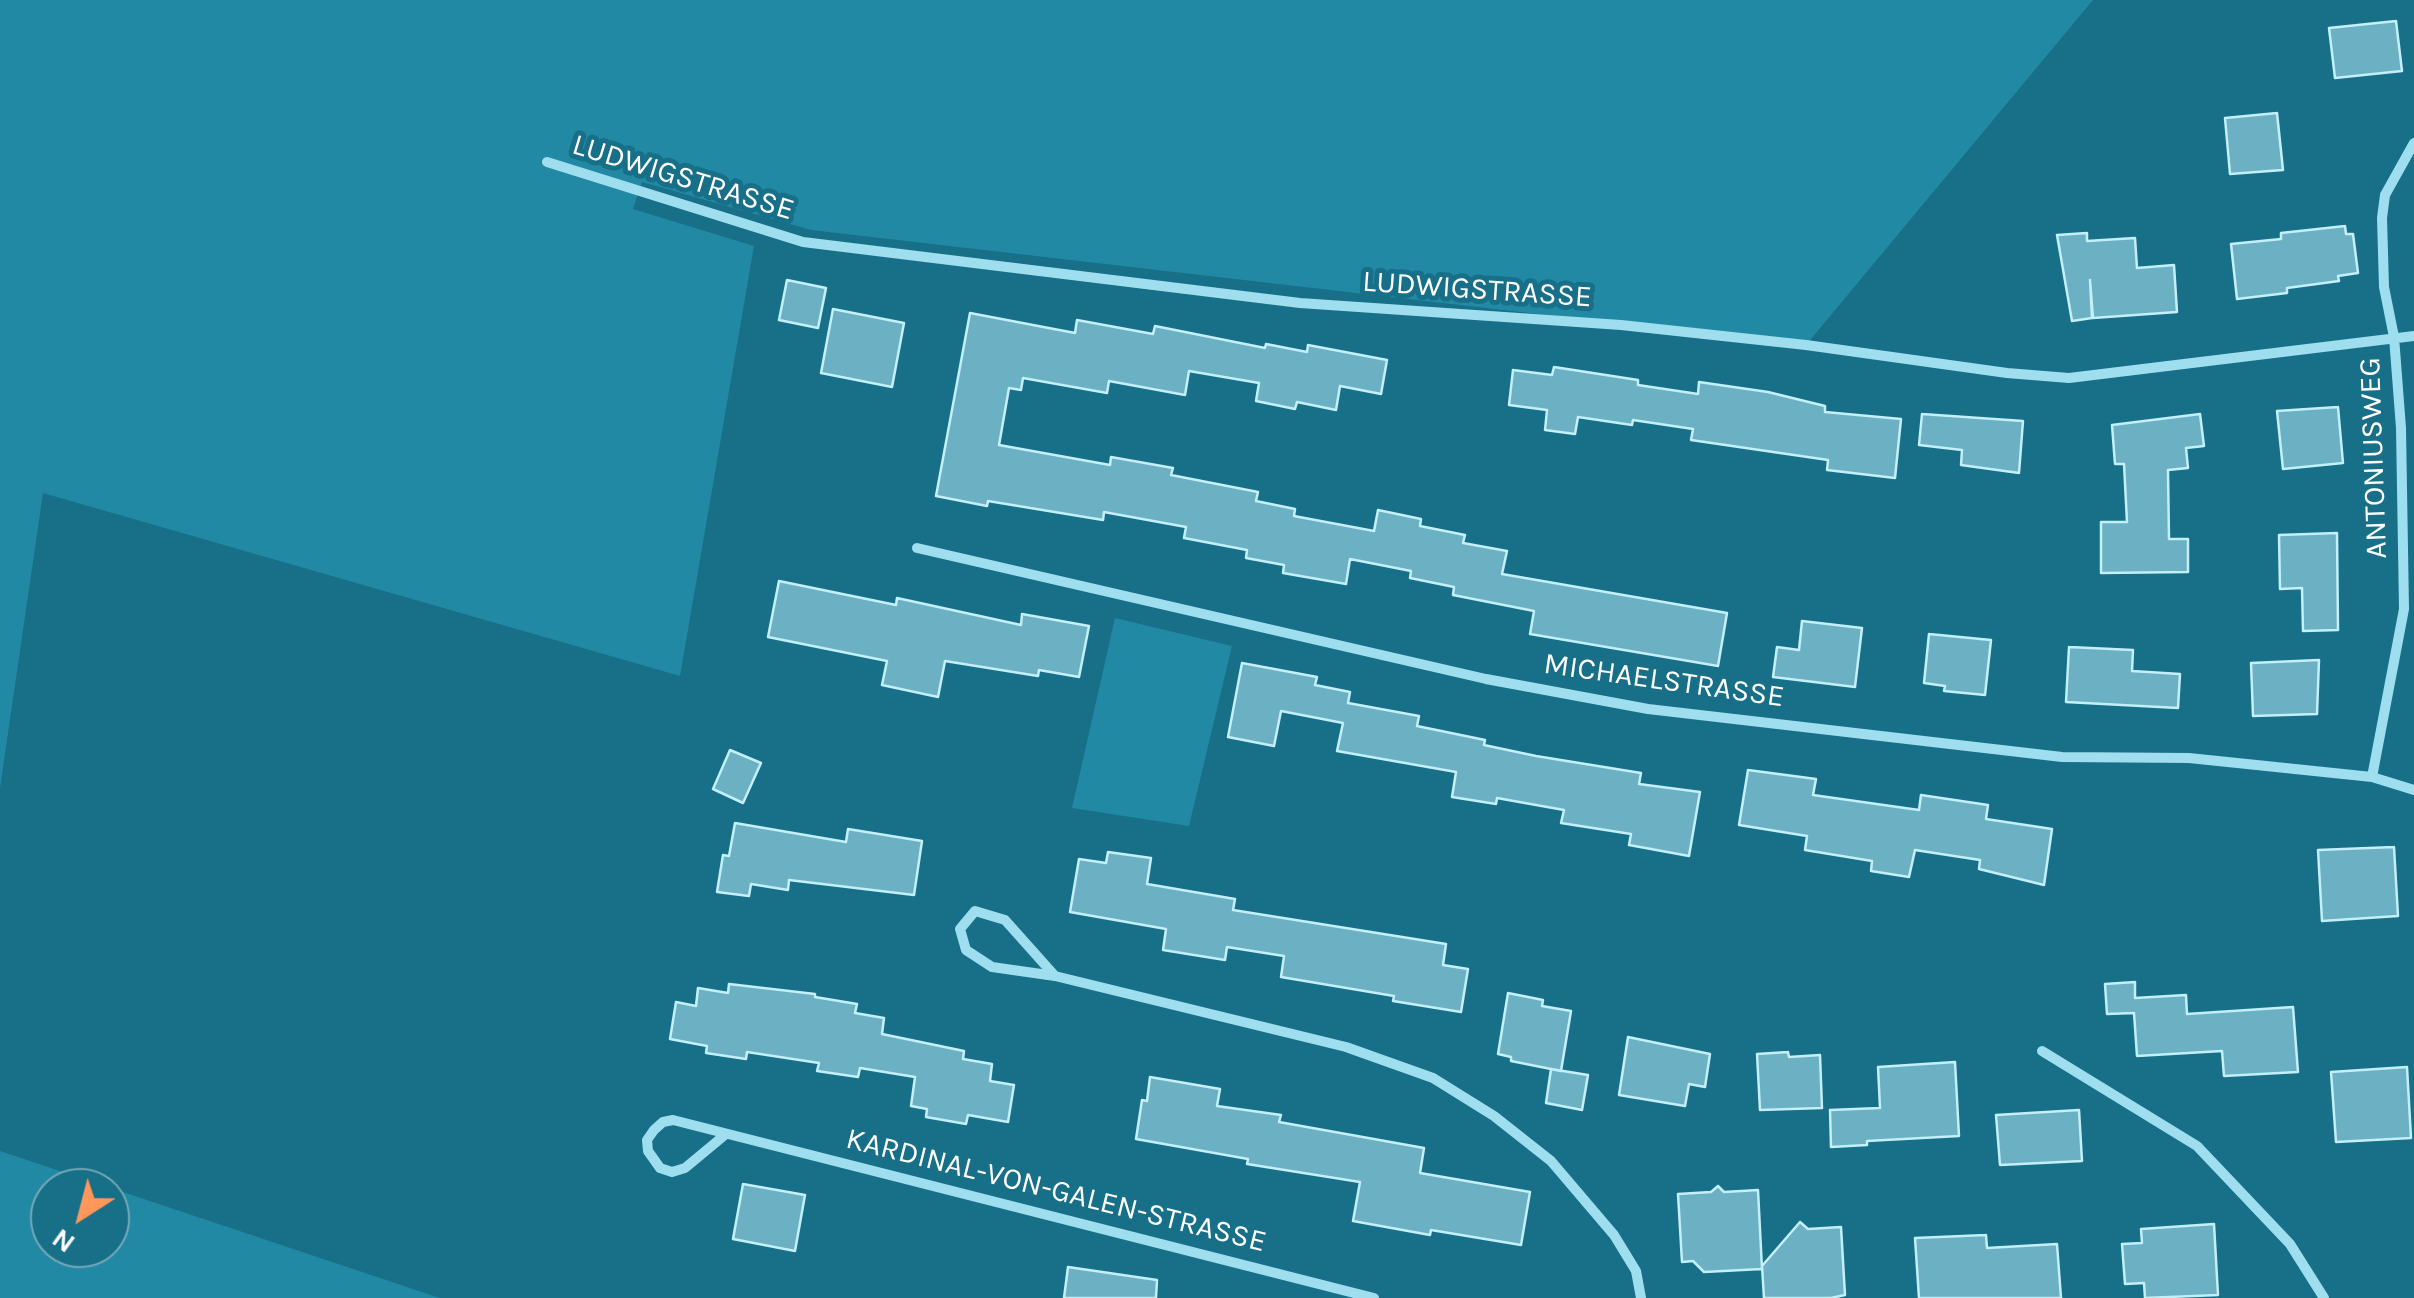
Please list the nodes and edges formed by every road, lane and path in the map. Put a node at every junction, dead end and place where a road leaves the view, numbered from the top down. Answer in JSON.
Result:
{"nodes":[{"id":1,"x":2414,"y":143,"type":"edge"},
{"id":2,"x":547,"y":162,"type":"dead end"},
{"id":3,"x":2414,"y":336,"type":"edge"},
{"id":4,"x":2394,"y":337,"type":"junction"},
{"id":5,"x":917,"y":548,"type":"dead end"},
{"id":6,"x":2372,"y":776,"type":"junction"},
{"id":7,"x":2414,"y":790,"type":"edge"},
{"id":8,"x":1056,"y":976,"type":"junction"},
{"id":9,"x":2042,"y":1051,"type":"dead end"},
{"id":10,"x":726,"y":1134,"type":"junction"},
{"id":11,"x":1374,"y":1298,"type":"edge"},
{"id":12,"x":1641,"y":1298,"type":"edge"},
{"id":13,"x":2324,"y":1298,"type":"edge"}],
"edges":[{"from":1,"to":4,"type":"street","name":"ANTONIUSWEG"},
{"from":2,"to":4,"type":"street","name":"LUDWIGSTRASSE"},
{"from":3,"to":4,"type":"street","name":"LUDWIGSTRASSE"},
{"from":4,"to":6,"type":"street","name":"ANTONIUSWEG"},
{"from":5,"to":6,"type":"street","name":"MICHAELSTRASSE"},
{"from":6,"to":7,"type":"street","name":"MICHAELSTRASSE"},
{"from":8,"to":8,"type":"street"},
{"from":8,"to":12,"type":"street"},
{"from":9,"to":13,"type":"street"},
{"from":10,"to":10,"type":"street","name":"KARDINAL-VON-GALEN-STRASSE"},
{"from":10,"to":11,"type":"street","name":"KARDINAL-VON-GALEN-STRASSE"}]}
